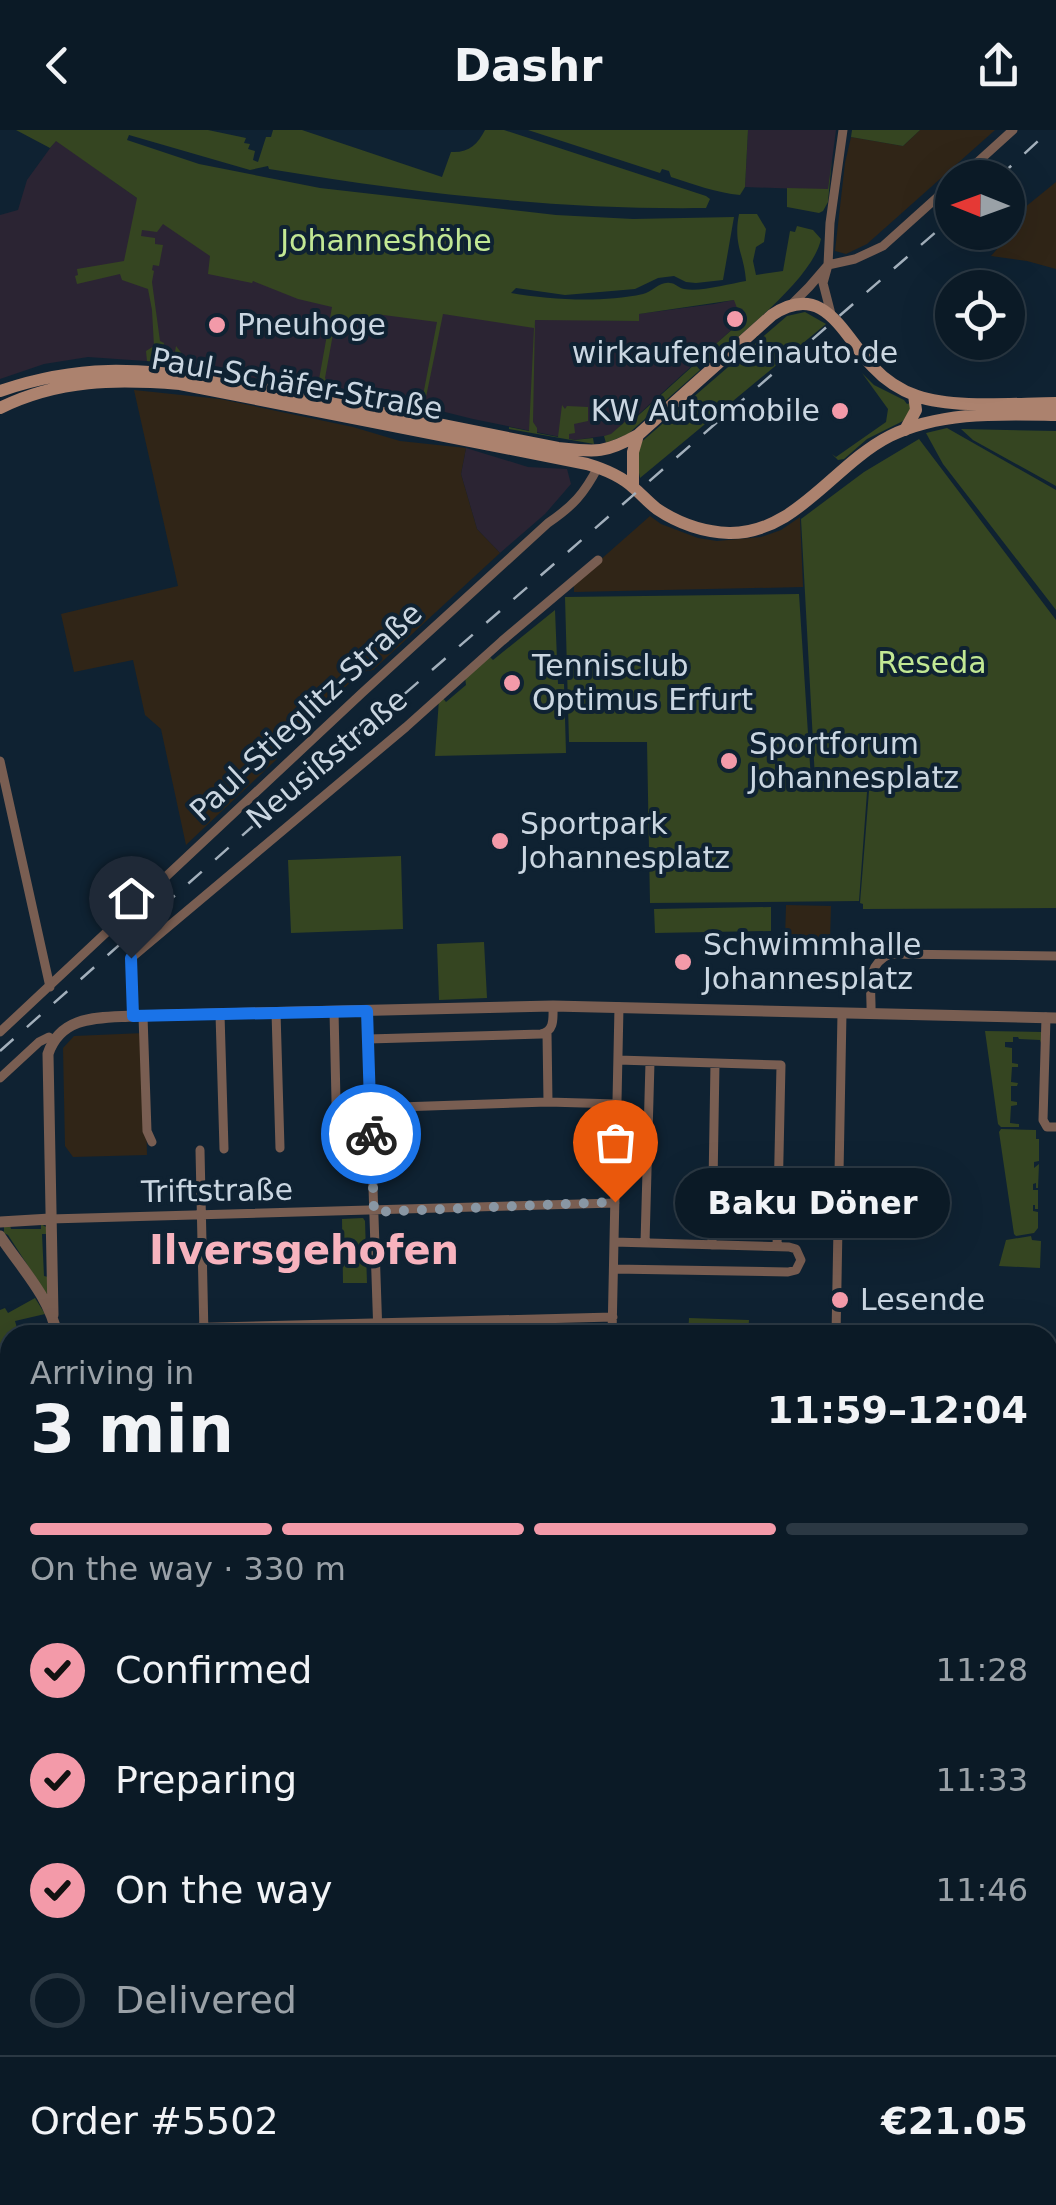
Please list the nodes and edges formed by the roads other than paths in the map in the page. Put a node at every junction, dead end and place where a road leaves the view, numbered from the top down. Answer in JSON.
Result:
{"nodes":[{"id":1,"x":843,"y":130,"type":"edge"},
{"id":2,"x":1012,"y":130,"type":"edge"},
{"id":3,"x":980,"y":160,"type":"edge"},
{"id":4,"x":935,"y":200,"type":"edge"},
{"id":5,"x":828,"y":265,"type":"junction"},
{"id":6,"x":791,"y":305,"type":"junction"},
{"id":7,"x":832,"y":316,"type":"junction"},
{"id":8,"x":0,"y":392,"type":"edge"},
{"id":9,"x":914,"y":395,"type":"junction"},
{"id":10,"x":1056,"y":403,"type":"edge"},
{"id":11,"x":0,"y":408,"type":"edge"},
{"id":12,"x":1056,"y":415,"type":"edge"},
{"id":13,"x":904,"y":430,"type":"junction"},
{"id":14,"x":638,"y":436,"type":"junction"},
{"id":15,"x":591,"y":461,"type":"junction"},
{"id":16,"x":632,"y":486,"type":"junction"},
{"id":17,"x":598,"y":560,"type":"dead end"},
{"id":18,"x":0,"y":761,"type":"edge"},
{"id":19,"x":1056,"y":956,"type":"edge"},
{"id":20,"x":50,"y":986,"type":"junction"},
{"id":21,"x":553,"y":1006,"type":"junction"},
{"id":22,"x":619,"y":1007,"type":"junction"},
{"id":23,"x":334,"y":1011,"type":"junction"},
{"id":24,"x":367,"y":1011,"type":"junction"},
{"id":25,"x":276,"y":1012,"type":"junction"},
{"id":26,"x":842,"y":1013,"type":"junction"},
{"id":27,"x":220,"y":1014,"type":"junction"},
{"id":28,"x":871,"y":1014,"type":"junction"},
{"id":29,"x":138,"y":1016,"type":"junction"},
{"id":30,"x":1051,"y":1018,"type":"edge"},
{"id":31,"x":0,"y":1032,"type":"edge"},
{"id":32,"x":547,"y":1033,"type":"junction"},
{"id":33,"x":368,"y":1039,"type":"junction"},
{"id":34,"x":54,"y":1040,"type":"junction"},
{"id":35,"x":618,"y":1060,"type":"junction"},
{"id":36,"x":650,"y":1062,"type":"junction"},
{"id":37,"x":715,"y":1063,"type":"junction"},
{"id":38,"x":0,"y":1078,"type":"edge"},
{"id":39,"x":548,"y":1102,"type":"junction"},
{"id":40,"x":617,"y":1104,"type":"junction"},
{"id":41,"x":370,"y":1108,"type":"junction"},
{"id":42,"x":1056,"y":1127,"type":"edge"},
{"id":43,"x":152,"y":1142,"type":"dead end"},
{"id":44,"x":337,"y":1146,"type":"dead end"},
{"id":45,"x":280,"y":1148,"type":"dead end"},
{"id":46,"x":224,"y":1149,"type":"dead end"},
{"id":47,"x":200,"y":1150,"type":"dead end"},
{"id":48,"x":615,"y":1202,"type":"junction"},
{"id":49,"x":374,"y":1212,"type":"junction"},
{"id":50,"x":201,"y":1216,"type":"junction"},
{"id":51,"x":50,"y":1220,"type":"junction"},
{"id":52,"x":0,"y":1222,"type":"edge"},
{"id":53,"x":0,"y":1236,"type":"edge"},
{"id":54,"x":614,"y":1242,"type":"junction"},
{"id":55,"x":645,"y":1242,"type":"junction"},
{"id":56,"x":712,"y":1244,"type":"junction"},
{"id":57,"x":777,"y":1246,"type":"junction"},
{"id":58,"x":614,"y":1268,"type":"junction"},
{"id":59,"x":53,"y":1316,"type":"junction"},
{"id":60,"x":612,"y":1317,"type":"junction"},
{"id":61,"x":378,"y":1322,"type":"junction"},
{"id":62,"x":55,"y":1325,"type":"edge"},
{"id":63,"x":204,"y":1325,"type":"edge"},
{"id":64,"x":313,"y":1325,"type":"edge"},
{"id":65,"x":612,"y":1325,"type":"edge"},
{"id":66,"x":836,"y":1325,"type":"edge"}],
"edges":[{"from":1,"to":5,"type":"street"},
{"from":2,"to":3,"type":"street"},
{"from":4,"to":5,"type":"street"},
{"from":5,"to":6,"type":"street"},
{"from":5,"to":7,"type":"street"},
{"from":6,"to":7,"type":"main road"},
{"from":6,"to":14,"type":"main road"},
{"from":7,"to":9,"type":"main road"},
{"from":8,"to":15,"type":"main road","name":"Paul-Schäfer-Straße"},
{"from":9,"to":10,"type":"main road"},
{"from":9,"to":13,"type":"main road"},
{"from":11,"to":15,"type":"main road","name":"Paul-Schäfer-Straße"},
{"from":12,"to":13,"type":"main road"},
{"from":13,"to":16,"type":"main road"},
{"from":14,"to":15,"type":"main road"},
{"from":14,"to":16,"type":"main road"},
{"from":15,"to":16,"type":"main road"},
{"from":15,"to":20,"type":"street","name":"Paul-Stieglitz-Straße"},
{"from":17,"to":29,"type":"street","name":"Neusißstraße"},
{"from":18,"to":20,"type":"street"},
{"from":19,"to":28,"type":"street"},
{"from":20,"to":31,"type":"street","name":"Paul-Stieglitz-Straße"},
{"from":21,"to":22,"type":"street"},
{"from":21,"to":24,"type":"street"},
{"from":21,"to":32,"type":"street"},
{"from":22,"to":26,"type":"street"},
{"from":22,"to":35,"type":"street"},
{"from":23,"to":24,"type":"street"},
{"from":23,"to":25,"type":"street"},
{"from":23,"to":44,"type":"street"},
{"from":24,"to":33,"type":"street"},
{"from":25,"to":27,"type":"street"},
{"from":25,"to":45,"type":"street"},
{"from":26,"to":28,"type":"street"},
{"from":26,"to":66,"type":"street"},
{"from":27,"to":29,"type":"street"},
{"from":27,"to":46,"type":"street"},
{"from":28,"to":30,"type":"street"},
{"from":29,"to":34,"type":"street"},
{"from":29,"to":43,"type":"street"},
{"from":30,"to":42,"type":"street"},
{"from":32,"to":33,"type":"street"},
{"from":32,"to":39,"type":"street"},
{"from":33,"to":41,"type":"street"},
{"from":34,"to":38,"type":"street"},
{"from":34,"to":51,"type":"street"},
{"from":35,"to":36,"type":"street"},
{"from":35,"to":40,"type":"street"},
{"from":36,"to":37,"type":"street"},
{"from":36,"to":55,"type":"street"},
{"from":37,"to":56,"type":"street"},
{"from":37,"to":57,"type":"street"},
{"from":39,"to":40,"type":"street"},
{"from":39,"to":41,"type":"street"},
{"from":40,"to":48,"type":"street"},
{"from":41,"to":49,"type":"street"},
{"from":47,"to":50,"type":"street"},
{"from":48,"to":49,"type":"street","name":"Triftstraße"},
{"from":48,"to":54,"type":"street"},
{"from":49,"to":50,"type":"street","name":"Triftstraße"},
{"from":49,"to":61,"type":"street"},
{"from":50,"to":51,"type":"street","name":"Triftstraße"},
{"from":50,"to":63,"type":"street"},
{"from":51,"to":52,"type":"street","name":"Triftstraße"},
{"from":51,"to":59,"type":"street"},
{"from":53,"to":59,"type":"street"},
{"from":54,"to":55,"type":"street"},
{"from":54,"to":58,"type":"street"},
{"from":55,"to":56,"type":"street"},
{"from":56,"to":57,"type":"street"},
{"from":57,"to":58,"type":"street"},
{"from":58,"to":60,"type":"street"},
{"from":59,"to":62,"type":"street"},
{"from":60,"to":61,"type":"street"},
{"from":60,"to":65,"type":"street"},
{"from":61,"to":64,"type":"street"}]}
